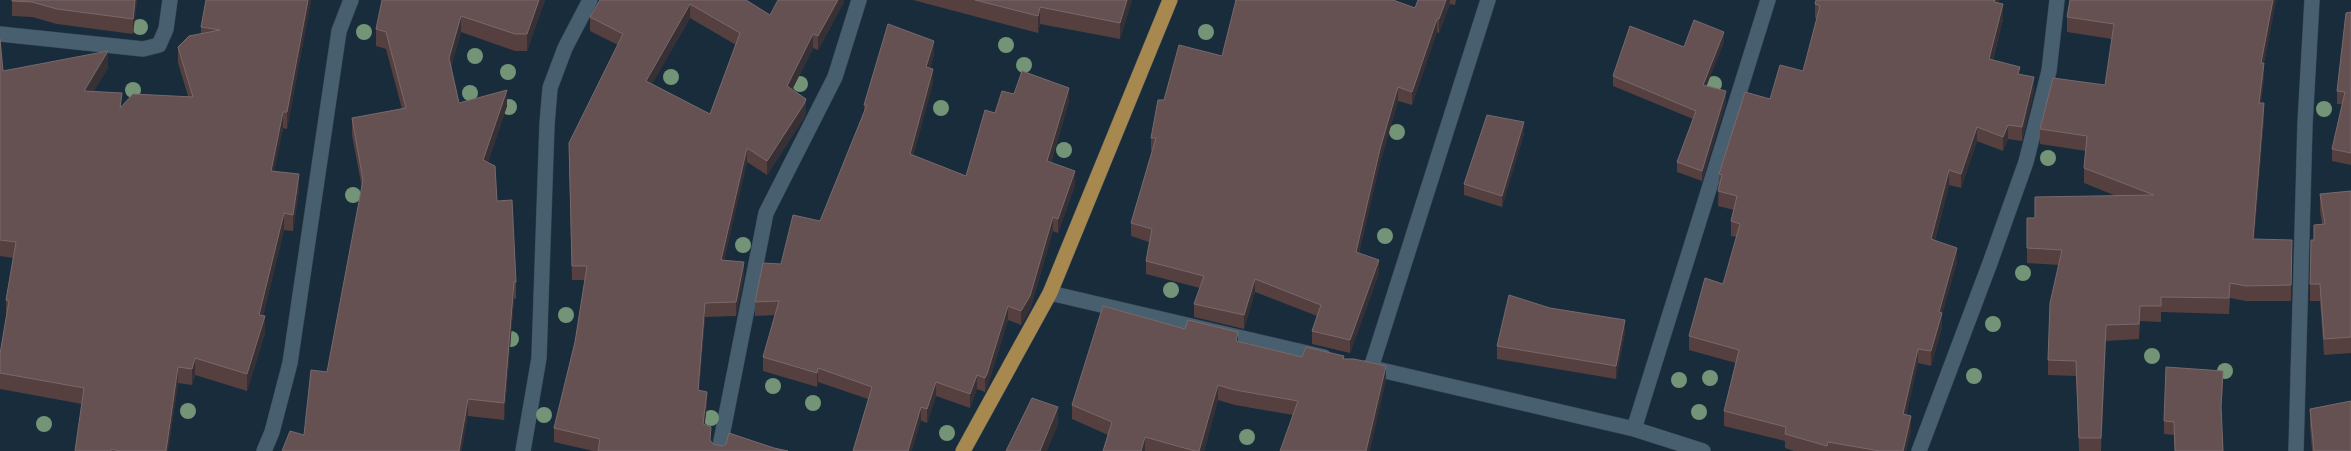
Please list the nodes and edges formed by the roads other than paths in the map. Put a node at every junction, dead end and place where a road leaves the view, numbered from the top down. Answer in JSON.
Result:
{"nodes":[{"id":1,"x":170,"y":0,"type":"edge"},
{"id":2,"x":351,"y":0,"type":"edge"},
{"id":3,"x":590,"y":0,"type":"edge"},
{"id":4,"x":859,"y":0,"type":"edge"},
{"id":5,"x":1170,"y":0,"type":"edge"},
{"id":6,"x":1488,"y":0,"type":"edge"},
{"id":7,"x":1768,"y":0,"type":"edge"},
{"id":8,"x":2057,"y":0,"type":"edge"},
{"id":9,"x":2312,"y":0,"type":"edge"},
{"id":10,"x":0,"y":34,"type":"edge"},
{"id":11,"x":1050,"y":293,"type":"junction"},
{"id":12,"x":1371,"y":368,"type":"junction"},
{"id":13,"x":1634,"y":429,"type":"junction"},
{"id":14,"x":264,"y":451,"type":"edge"},
{"id":15,"x":523,"y":451,"type":"edge"},
{"id":16,"x":719,"y":451,"type":"edge"},
{"id":17,"x":963,"y":451,"type":"edge"},
{"id":18,"x":1703,"y":451,"type":"edge"},
{"id":19,"x":1919,"y":451,"type":"edge"},
{"id":20,"x":2296,"y":451,"type":"edge"}],
"edges":[{"from":1,"to":10,"type":"street"},
{"from":2,"to":14,"type":"street"},
{"from":3,"to":15,"type":"street"},
{"from":4,"to":16,"type":"street"},
{"from":5,"to":11,"type":"main road"},
{"from":6,"to":12,"type":"street"},
{"from":7,"to":13,"type":"street"},
{"from":8,"to":19,"type":"street"},
{"from":9,"to":20,"type":"street"},
{"from":11,"to":12,"type":"street"},
{"from":11,"to":17,"type":"main road"},
{"from":12,"to":13,"type":"street"},
{"from":13,"to":18,"type":"street"}]}
